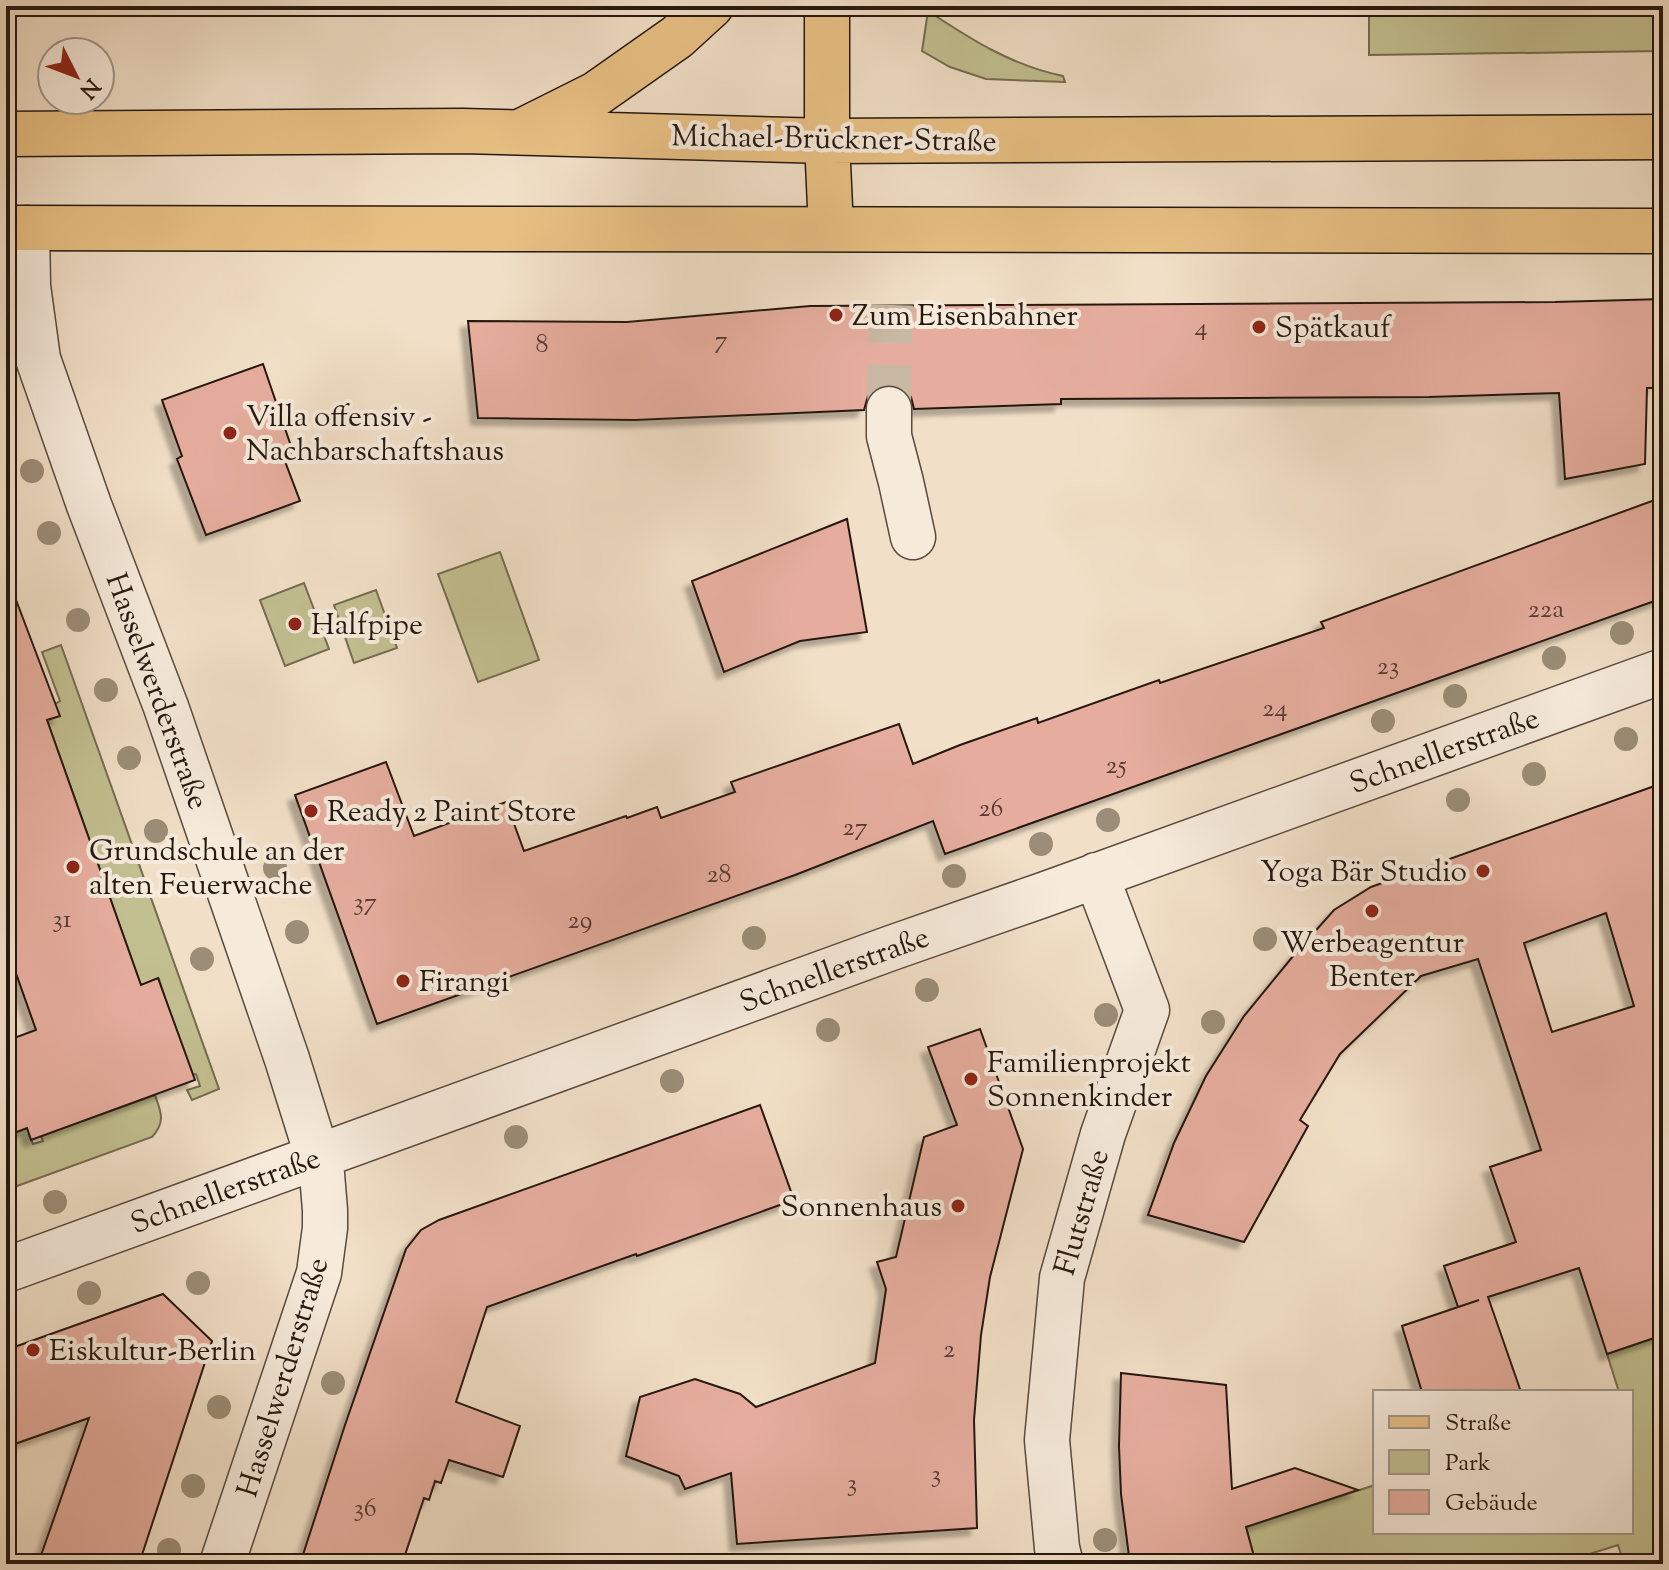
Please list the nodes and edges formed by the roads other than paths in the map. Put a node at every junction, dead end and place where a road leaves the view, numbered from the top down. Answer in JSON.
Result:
{"nodes":[{"id":1,"x":711,"y":6,"type":"edge"},
{"id":2,"x":827,"y":6,"type":"edge"},
{"id":3,"x":520,"y":132,"type":"junction"},
{"id":4,"x":6,"y":134,"type":"edge"},
{"id":5,"x":1663,"y":137,"type":"edge"},
{"id":6,"x":827,"y":141,"type":"junction"},
{"id":7,"x":16,"y":228,"type":"edge"},
{"id":8,"x":831,"y":229,"type":"junction"},
{"id":9,"x":1663,"y":231,"type":"edge"},
{"id":10,"x":889,"y":409,"type":"tunnel mouth"},
{"id":11,"x":913,"y":537,"type":"dead end"},
{"id":12,"x":1663,"y":671,"type":"edge"},
{"id":13,"x":1096,"y":875,"type":"junction"},
{"id":14,"x":317,"y":1156,"type":"junction"},
{"id":15,"x":6,"y":1270,"type":"edge"},
{"id":16,"x":222,"y":1564,"type":"edge"},
{"id":17,"x":1061,"y":1564,"type":"edge"}],
"edges":[{"from":1,"to":3,"type":"main road"},
{"from":2,"to":6,"type":"main road"},
{"from":3,"to":4,"type":"main road","name":"Michael-Brückner-Straße"},
{"from":3,"to":6,"type":"main road","name":"Michael-Brückner-Straße"},
{"from":5,"to":6,"type":"main road","name":"Michael-Brückner-Straße"},
{"from":6,"to":8,"type":"main road"},
{"from":7,"to":8,"type":"main road"},
{"from":7,"to":14,"type":"street","name":"Hasselwerderstraße"},
{"from":8,"to":9,"type":"main road"},
{"from":10,"to":11,"type":"street"},
{"from":12,"to":13,"type":"street","name":"Schnellerstraße"},
{"from":13,"to":14,"type":"street","name":"Schnellerstraße"},
{"from":13,"to":17,"type":"street","name":"Flutstraße"},
{"from":14,"to":15,"type":"street","name":"Schnellerstraße"},
{"from":14,"to":16,"type":"street","name":"Hasselwerderstraße"}]}
